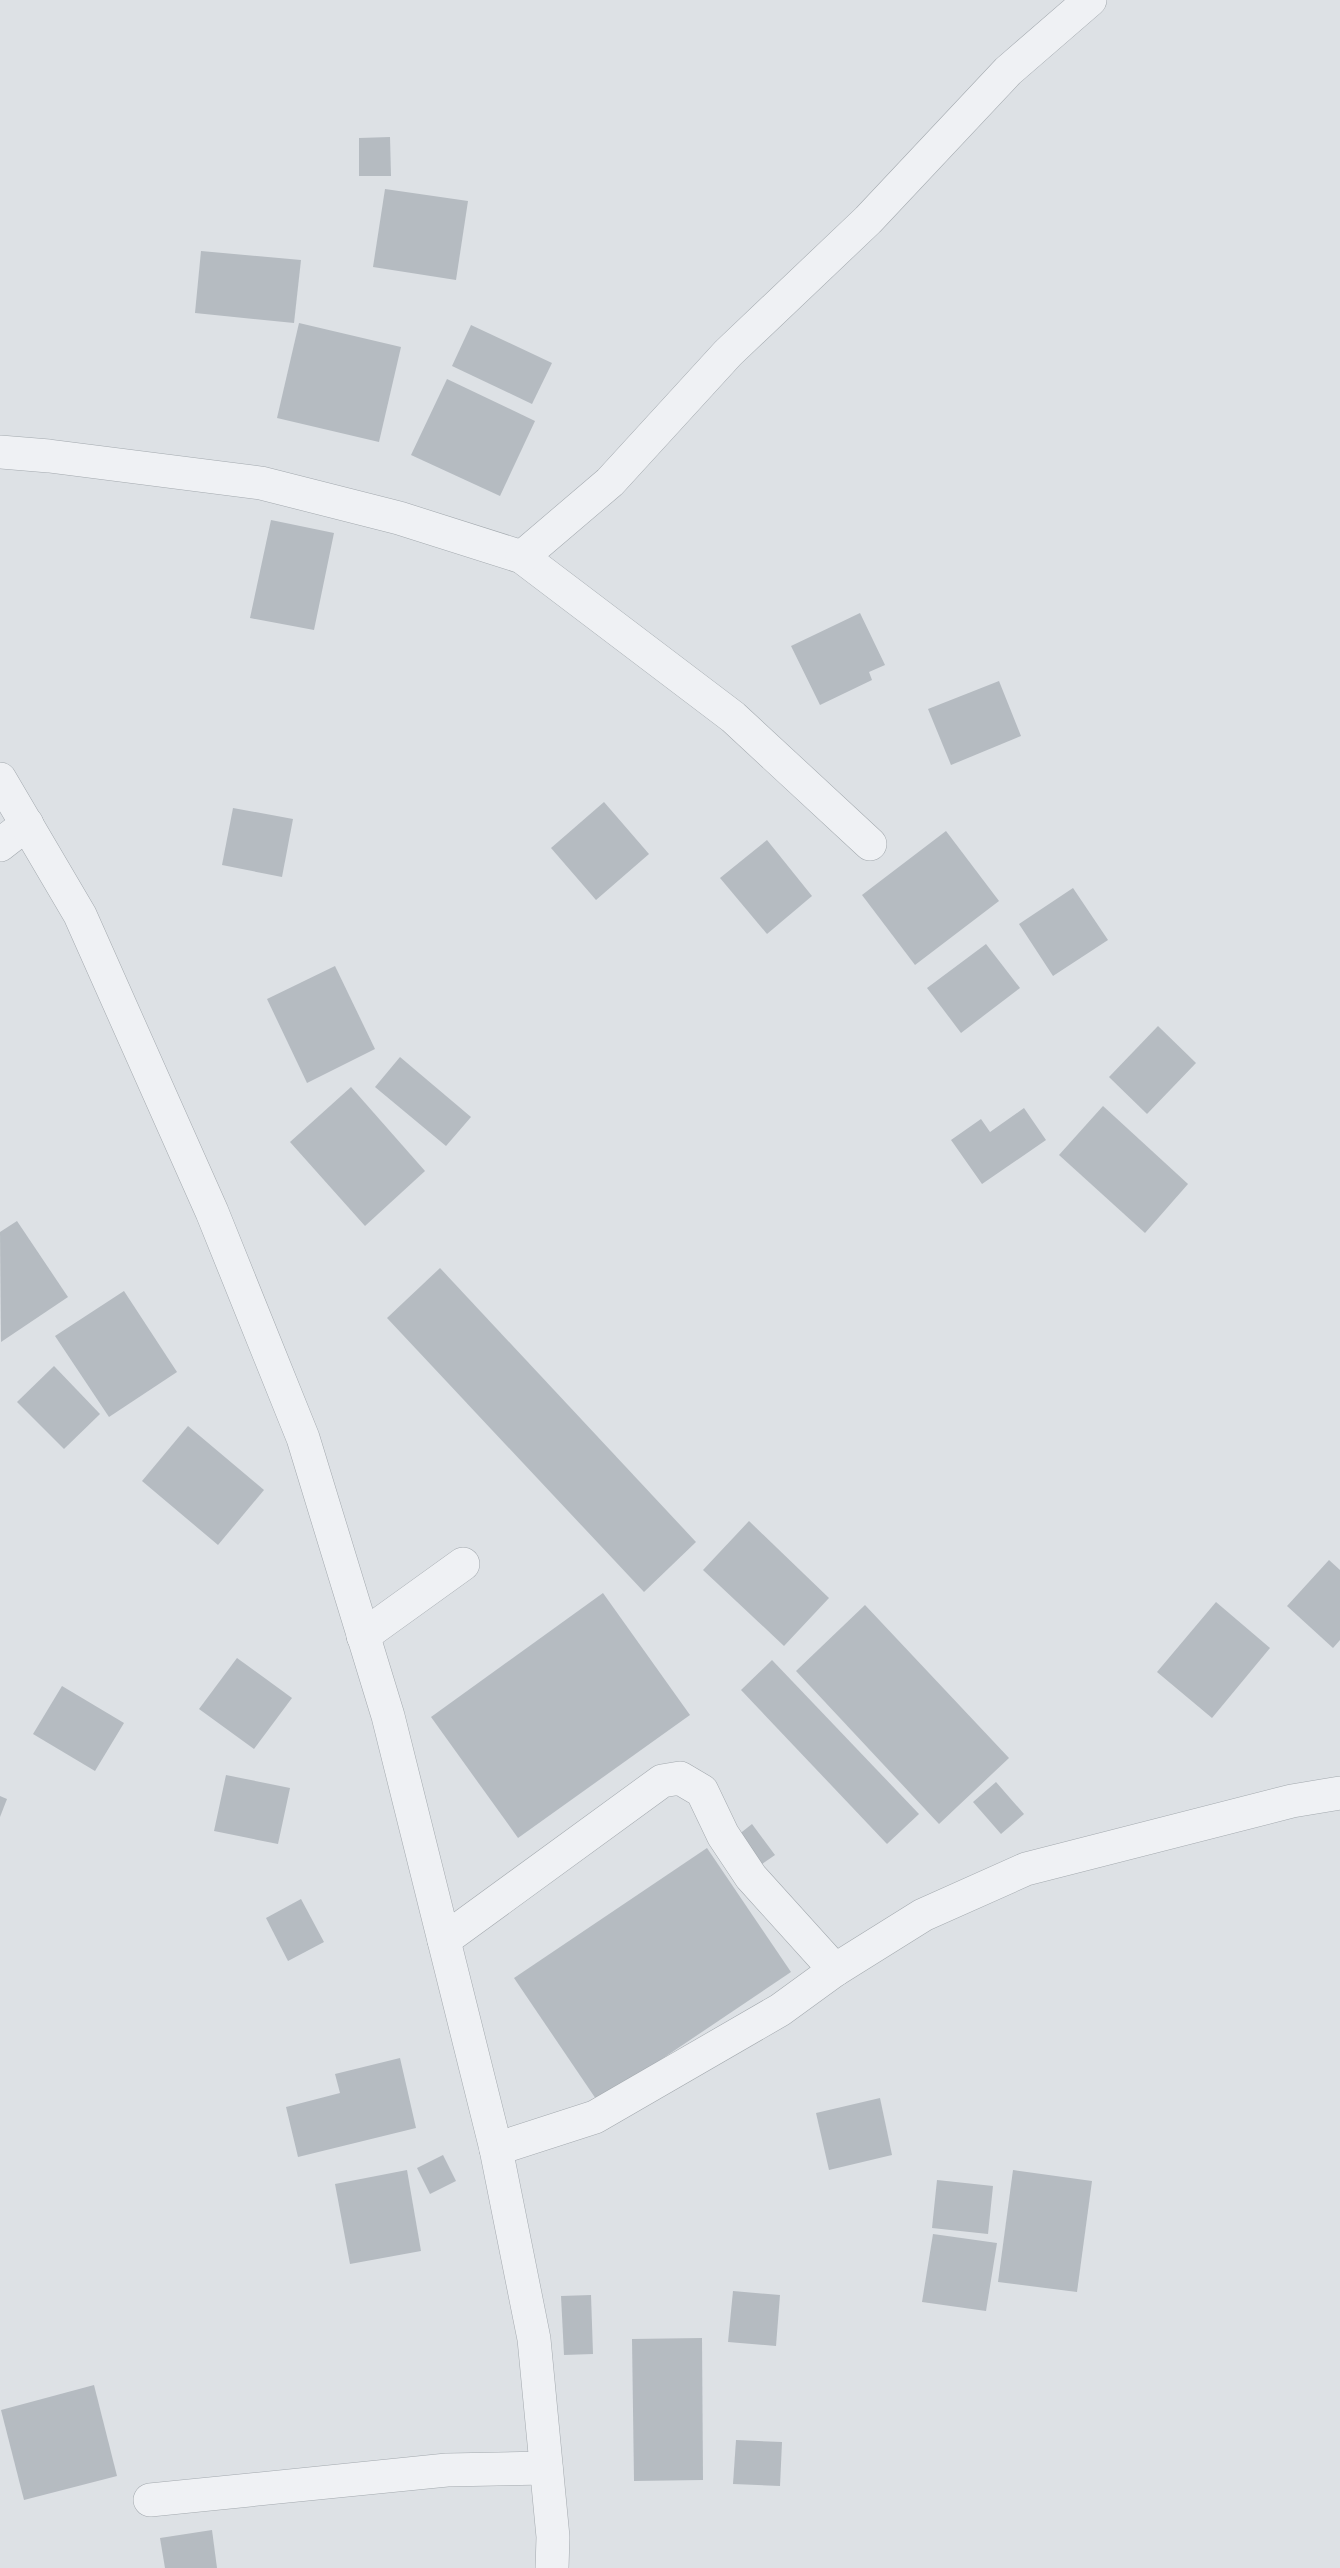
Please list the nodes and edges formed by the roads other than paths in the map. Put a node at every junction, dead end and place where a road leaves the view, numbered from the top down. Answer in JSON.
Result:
{"nodes":[{"id":1,"x":1090,"y":0,"type":"edge"},
{"id":2,"x":0,"y":452,"type":"edge"},
{"id":3,"x":522,"y":557,"type":"junction"},
{"id":4,"x":0,"y":779,"type":"edge"},
{"id":5,"x":27,"y":824,"type":"junction"},
{"id":6,"x":870,"y":844,"type":"dead end"},
{"id":7,"x":0,"y":845,"type":"edge"},
{"id":8,"x":464,"y":1564,"type":"dead end"},
{"id":9,"x":363,"y":1636,"type":"junction"},
{"id":10,"x":1340,"y":1794,"type":"edge"},
{"id":11,"x":444,"y":1940,"type":"junction"},
{"id":12,"x":835,"y":1970,"type":"junction"},
{"id":13,"x":496,"y":2149,"type":"junction"},
{"id":14,"x":546,"y":2468,"type":"junction"},
{"id":15,"x":150,"y":2500,"type":"dead end"},
{"id":16,"x":552,"y":2568,"type":"edge"}],
"edges":[{"from":1,"to":3,"type":"street"},
{"from":2,"to":3,"type":"street"},
{"from":3,"to":6,"type":"street"},
{"from":4,"to":5,"type":"street"},
{"from":5,"to":7,"type":"street"},
{"from":5,"to":9,"type":"street"},
{"from":8,"to":9,"type":"street"},
{"from":9,"to":11,"type":"street"},
{"from":10,"to":12,"type":"street"},
{"from":11,"to":12,"type":"street"},
{"from":11,"to":13,"type":"street"},
{"from":12,"to":13,"type":"street"},
{"from":13,"to":14,"type":"street"},
{"from":14,"to":15,"type":"street"},
{"from":14,"to":16,"type":"street"}]}
